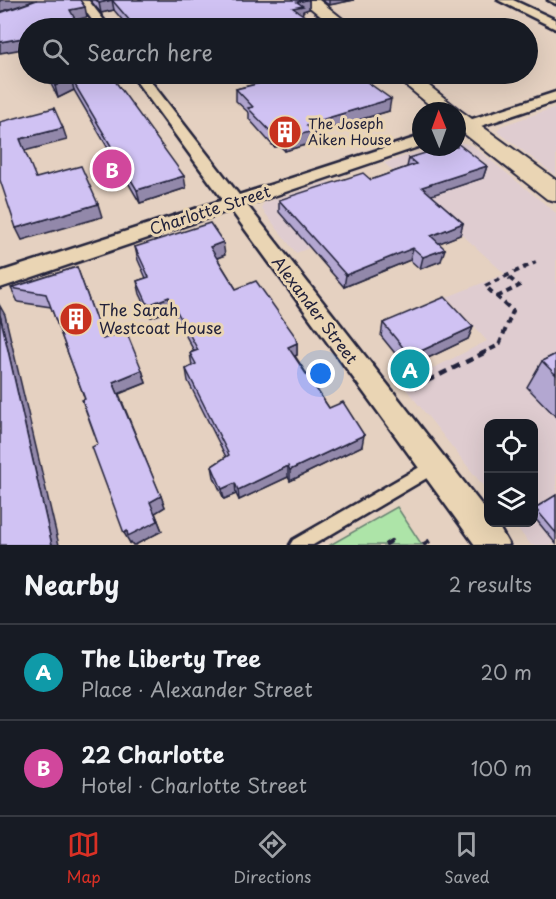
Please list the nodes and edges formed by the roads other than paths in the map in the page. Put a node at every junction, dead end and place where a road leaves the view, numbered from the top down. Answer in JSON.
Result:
{"nodes":[{"id":1,"x":77,"y":0,"type":"edge"},
{"id":2,"x":309,"y":0,"type":"edge"},
{"id":3,"x":504,"y":0,"type":"edge"},
{"id":4,"x":550,"y":0,"type":"edge"},
{"id":5,"x":556,"y":2,"type":"edge"},
{"id":6,"x":96,"y":18,"type":"edge"},
{"id":7,"x":332,"y":18,"type":"edge"},
{"id":8,"x":556,"y":25,"type":"edge"},
{"id":9,"x":146,"y":84,"type":"edge"},
{"id":10,"x":414,"y":84,"type":"edge"},
{"id":11,"x":556,"y":96,"type":"edge"},
{"id":12,"x":436,"y":102,"type":"edge"},
{"id":13,"x":466,"y":118,"type":"edge"},
{"id":14,"x":466,"y":126,"type":"edge"},
{"id":15,"x":412,"y":144,"type":"edge"},
{"id":16,"x":556,"y":193,"type":"edge"},
{"id":17,"x":234,"y":202,"type":"junction"},
{"id":18,"x":0,"y":280,"type":"edge"},
{"id":19,"x":434,"y":466,"type":"junction"},
{"id":20,"x":298,"y":545,"type":"edge"},
{"id":21,"x":494,"y":545,"type":"edge"}],
"edges":[{"from":1,"to":6,"type":"street"},
{"from":2,"to":7,"type":"main road"},
{"from":3,"to":8,"type":"street"},
{"from":4,"to":5,"type":"lane"},
{"from":9,"to":17,"type":"street","name":"Alexander Street"},
{"from":10,"to":12,"type":"main road"},
{"from":11,"to":13,"type":"street"},
{"from":14,"to":16,"type":"main road"},
{"from":15,"to":17,"type":"street","name":"Charlotte Street"},
{"from":17,"to":18,"type":"street","name":"Charlotte Street"},
{"from":17,"to":19,"type":"street","name":"Alexander Street"},
{"from":19,"to":20,"type":"lane"},
{"from":19,"to":21,"type":"street","name":"Alexander Street"}]}
